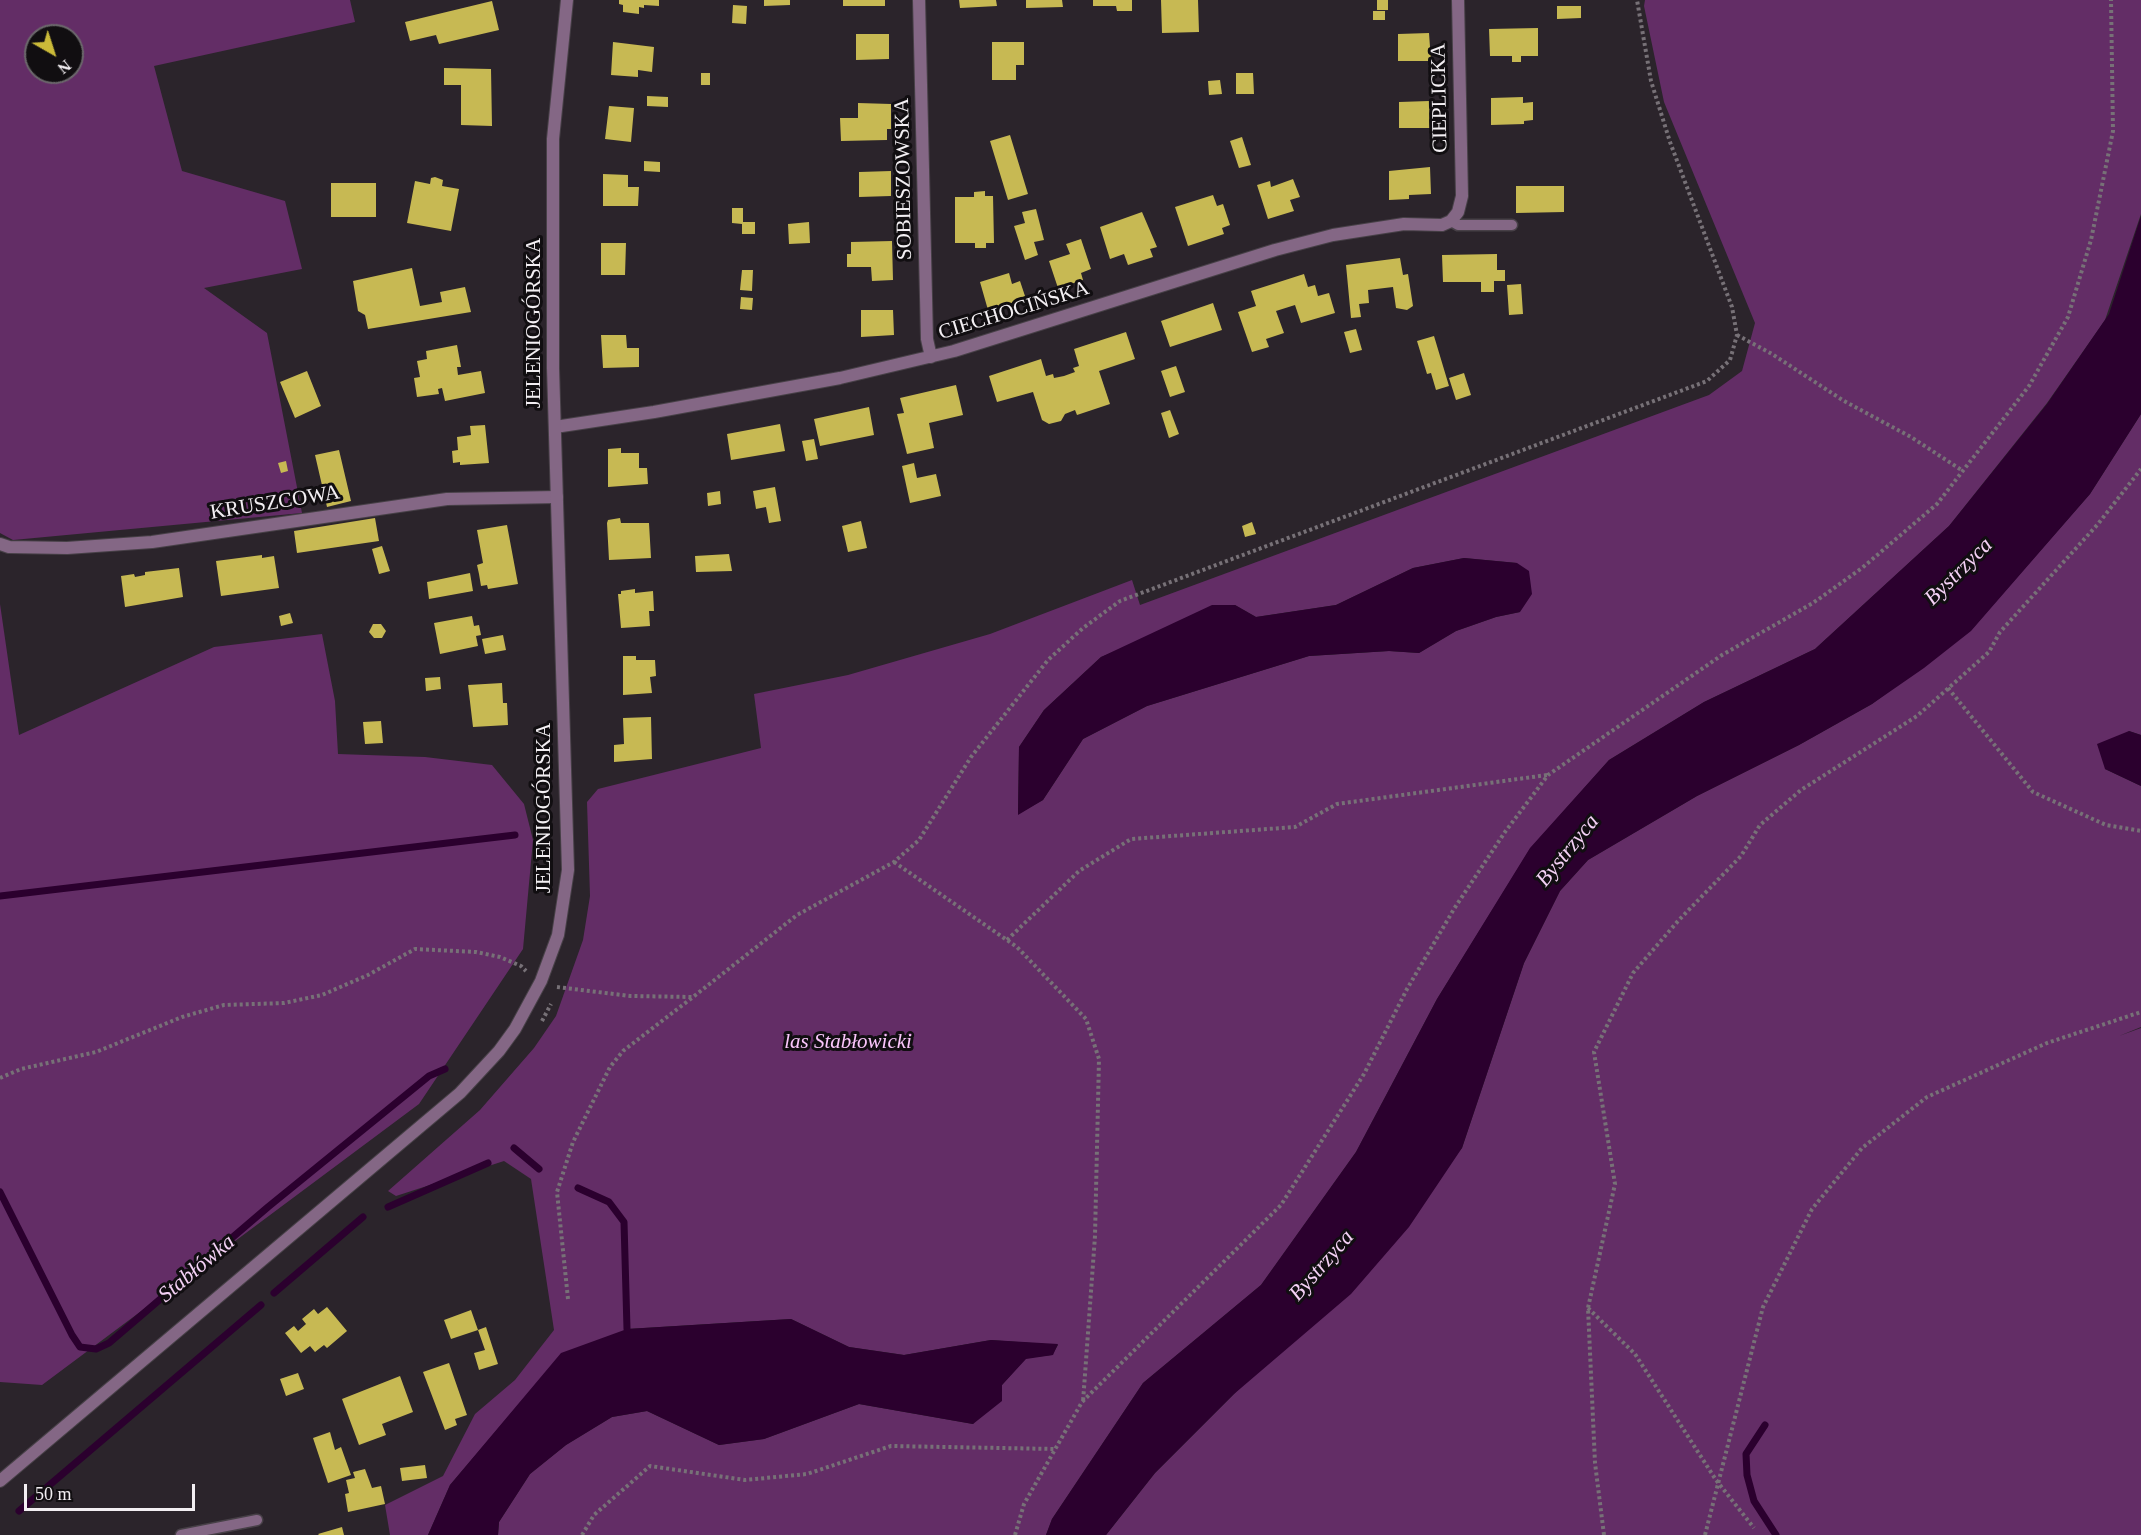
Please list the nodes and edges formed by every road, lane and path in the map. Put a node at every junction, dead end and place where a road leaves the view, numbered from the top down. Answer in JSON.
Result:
{"nodes":[{"id":1,"x":567,"y":0,"type":"edge"},
{"id":2,"x":919,"y":0,"type":"edge"},
{"id":3,"x":1458,"y":0,"type":"edge"},
{"id":4,"x":1637,"y":0,"type":"edge"},
{"id":5,"x":2111,"y":0,"type":"edge"},
{"id":6,"x":1451,"y":221,"type":"junction"},
{"id":7,"x":1512,"y":225,"type":"dead end"},
{"id":8,"x":1737,"y":335,"type":"junction"},
{"id":9,"x":931,"y":357,"type":"junction"},
{"id":10,"x":555,"y":427,"type":"junction"},
{"id":11,"x":2141,"y":469,"type":"edge"},
{"id":12,"x":1963,"y":471,"type":"junction"},
{"id":13,"x":557,"y":497,"type":"junction"},
{"id":14,"x":0,"y":544,"type":"edge"},
{"id":15,"x":1948,"y":688,"type":"junction"},
{"id":16,"x":1548,"y":775,"type":"junction"},
{"id":17,"x":2141,"y":831,"type":"edge"},
{"id":18,"x":894,"y":862,"type":"junction"},
{"id":19,"x":1007,"y":940,"type":"junction"},
{"id":20,"x":530,"y":963,"type":"dead end"},
{"id":21,"x":527,"y":972,"type":"junction"},
{"id":22,"x":522,"y":980,"type":"dead end"},
{"id":23,"x":554,"y":986,"type":"dead end"},
{"id":24,"x":693,"y":997,"type":"junction"},
{"id":25,"x":2141,"y":1012,"type":"edge"},
{"id":26,"x":0,"y":1078,"type":"edge"},
{"id":27,"x":568,"y":1299,"type":"dead end"},
{"id":28,"x":1588,"y":1308,"type":"junction"},
{"id":29,"x":1083,"y":1402,"type":"junction"},
{"id":30,"x":1056,"y":1449,"type":"junction"},
{"id":31,"x":1716,"y":1480,"type":"junction"},
{"id":32,"x":0,"y":1481,"type":"edge"},
{"id":33,"x":257,"y":1520,"type":"dead end"},
{"id":34,"x":1754,"y":1528,"type":"dead end"},
{"id":35,"x":181,"y":1535,"type":"edge"},
{"id":36,"x":582,"y":1535,"type":"edge"},
{"id":37,"x":1014,"y":1535,"type":"edge"},
{"id":38,"x":1604,"y":1535,"type":"edge"},
{"id":39,"x":1705,"y":1535,"type":"edge"}],
"edges":[{"from":1,"to":10,"type":"street","name":"JELENIOGÓRSKA"},
{"from":2,"to":9,"type":"street","name":"SOBIESZOWSKA"},
{"from":3,"to":6,"type":"street","name":"CIEPLICKA"},
{"from":4,"to":8,"type":"path"},
{"from":5,"to":12,"type":"path"},
{"from":6,"to":7,"type":"lane"},
{"from":6,"to":9,"type":"street","name":"CIECHOCIŃSKA"},
{"from":8,"to":12,"type":"path"},
{"from":8,"to":18,"type":"path"},
{"from":9,"to":10,"type":"street","name":"CIECHOCIŃSKA"},
{"from":10,"to":13,"type":"street","name":"JELENIOGÓRSKA"},
{"from":11,"to":15,"type":"path"},
{"from":12,"to":16,"type":"path"},
{"from":13,"to":14,"type":"street","name":"KRUSZCOWA"},
{"from":13,"to":32,"type":"street","name":"JELENIOGÓRSKA"},
{"from":15,"to":17,"type":"path"},
{"from":15,"to":28,"type":"path"},
{"from":16,"to":19,"type":"path"},
{"from":16,"to":29,"type":"path"},
{"from":18,"to":19,"type":"path"},
{"from":18,"to":24,"type":"path"},
{"from":19,"to":29,"type":"path"},
{"from":20,"to":21,"type":"path"},
{"from":21,"to":22,"type":"path"},
{"from":21,"to":26,"type":"path"},
{"from":23,"to":24,"type":"path"},
{"from":24,"to":27,"type":"path"},
{"from":25,"to":31,"type":"path"},
{"from":28,"to":31,"type":"path"},
{"from":28,"to":38,"type":"path"},
{"from":29,"to":30,"type":"path"},
{"from":30,"to":36,"type":"path"},
{"from":30,"to":37,"type":"path"},
{"from":31,"to":34,"type":"path"},
{"from":31,"to":39,"type":"path"},
{"from":33,"to":35,"type":"lane"}]}
